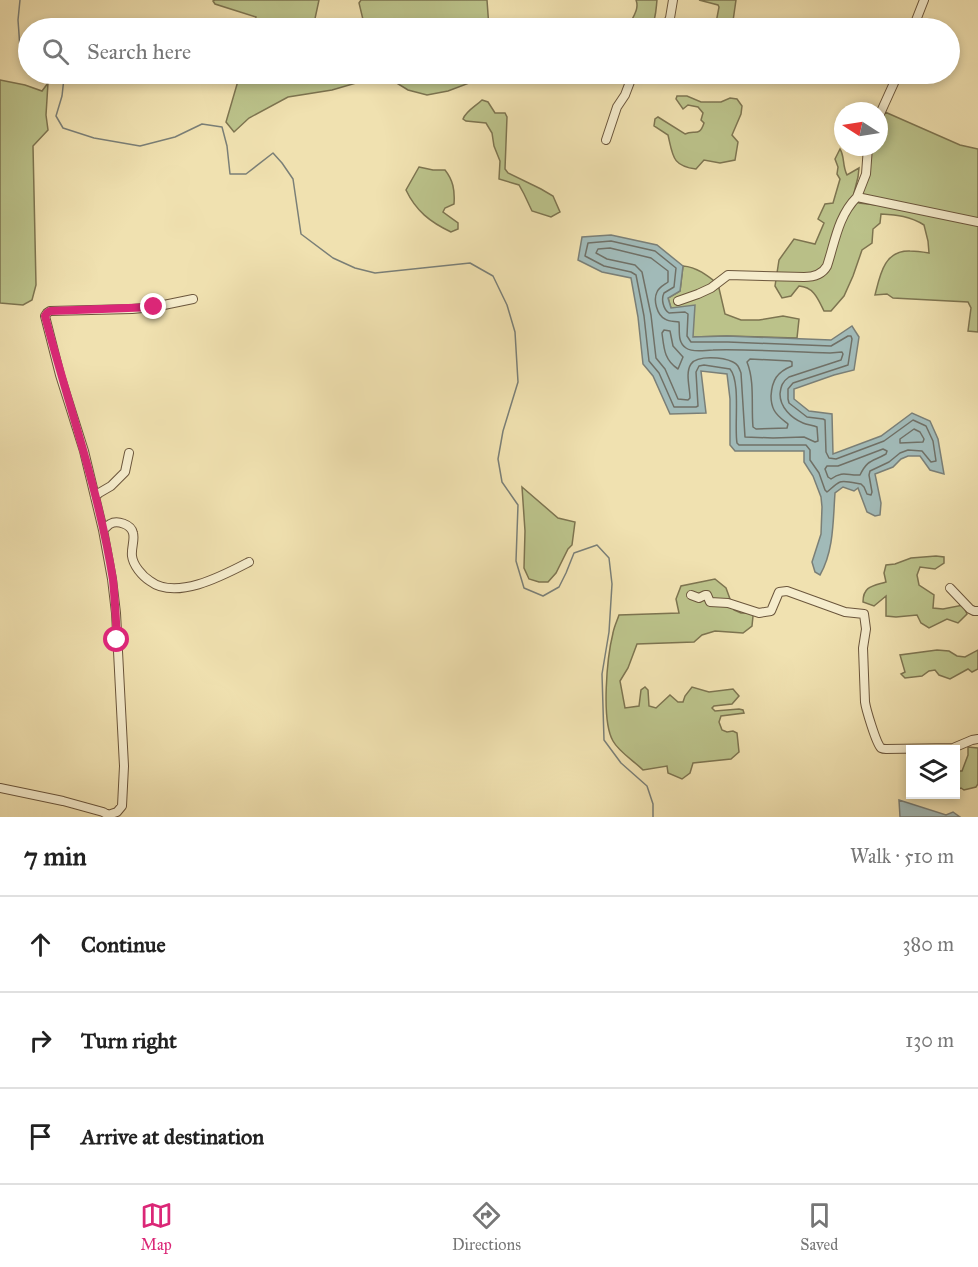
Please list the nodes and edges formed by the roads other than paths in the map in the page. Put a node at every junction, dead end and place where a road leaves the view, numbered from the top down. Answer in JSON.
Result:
{"nodes":[{"id":1,"x":673,"y":0,"type":"edge"},
{"id":2,"x":924,"y":0,"type":"edge"},
{"id":3,"x":670,"y":18,"type":"edge"},
{"id":4,"x":917,"y":18,"type":"edge"},
{"id":5,"x":629,"y":84,"type":"edge"},
{"id":6,"x":893,"y":84,"type":"edge"},
{"id":7,"x":885,"y":102,"type":"edge"},
{"id":8,"x":606,"y":140,"type":"dead end"},
{"id":9,"x":867,"y":156,"type":"edge"},
{"id":10,"x":857,"y":197,"type":"junction"},
{"id":11,"x":978,"y":222,"type":"edge"},
{"id":12,"x":193,"y":299,"type":"dead end"},
{"id":13,"x":678,"y":301,"type":"dead end"},
{"id":14,"x":129,"y":453,"type":"dead end"},
{"id":15,"x":95,"y":497,"type":"junction"},
{"id":16,"x":103,"y":530,"type":"junction"},
{"id":17,"x":249,"y":562,"type":"dead end"},
{"id":18,"x":950,"y":588,"type":"dead end"},
{"id":19,"x":691,"y":594,"type":"dead end"},
{"id":20,"x":978,"y":611,"type":"edge"},
{"id":21,"x":978,"y":739,"type":"edge"},
{"id":22,"x":0,"y":788,"type":"edge"},
{"id":23,"x":108,"y":816,"type":"edge"}],
"edges":[{"from":1,"to":3,"type":"street"},
{"from":2,"to":4,"type":"street"},
{"from":5,"to":8,"type":"street"},
{"from":6,"to":7,"type":"street"},
{"from":9,"to":10,"type":"street"},
{"from":10,"to":11,"type":"street"},
{"from":10,"to":13,"type":"street"},
{"from":12,"to":15,"type":"street"},
{"from":14,"to":15,"type":"street"},
{"from":15,"to":16,"type":"street"},
{"from":16,"to":17,"type":"street"},
{"from":16,"to":23,"type":"street"},
{"from":18,"to":20,"type":"street"},
{"from":19,"to":21,"type":"street"},
{"from":22,"to":23,"type":"street"}]}
